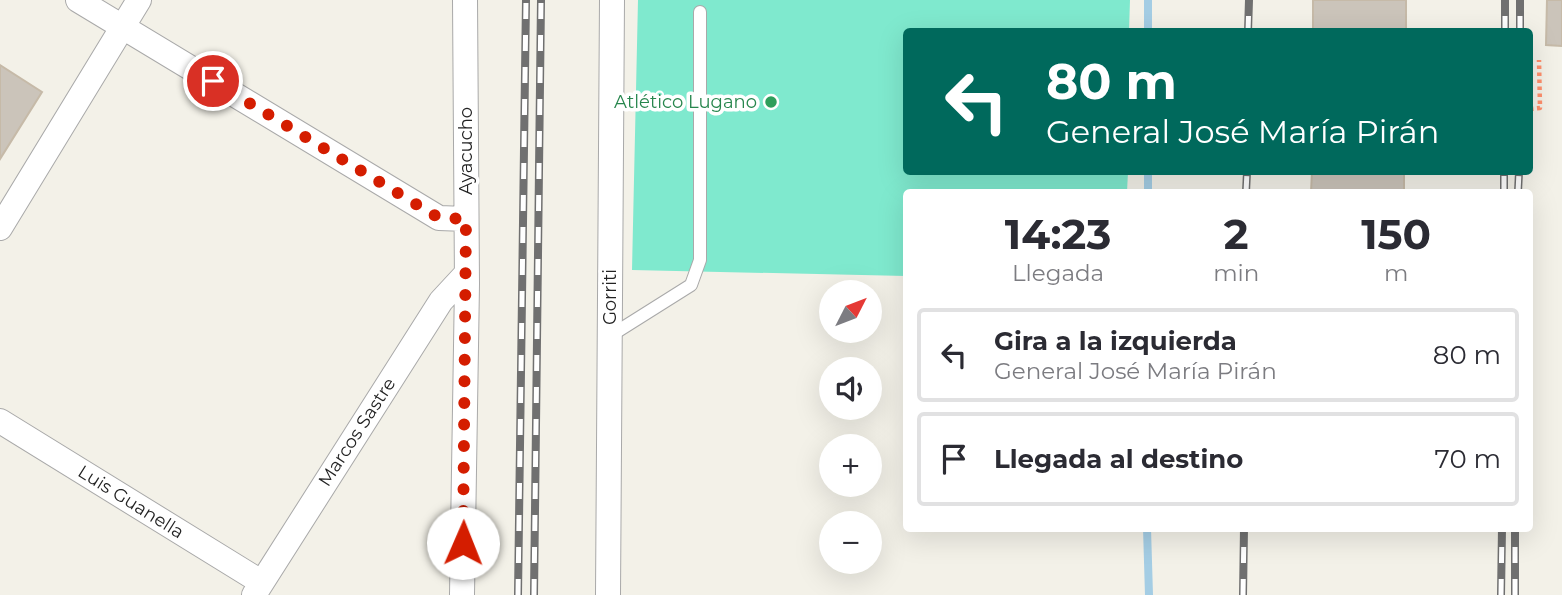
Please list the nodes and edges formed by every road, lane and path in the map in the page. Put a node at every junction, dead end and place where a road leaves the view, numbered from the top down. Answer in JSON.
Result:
{"nodes":[{"id":1,"x":78,"y":0,"type":"edge"},
{"id":2,"x":139,"y":0,"type":"edge"},
{"id":3,"x":465,"y":0,"type":"edge"},
{"id":4,"x":612,"y":0,"type":"edge"},
{"id":5,"x":700,"y":12,"type":"dead end"},
{"id":6,"x":122,"y":27,"type":"junction"},
{"id":7,"x":1539,"y":60,"type":"dead end"},
{"id":8,"x":1533,"y":109,"type":"edge"},
{"id":9,"x":466,"y":219,"type":"junction"},
{"id":10,"x":0,"y":228,"type":"edge"},
{"id":11,"x":467,"y":274,"type":"junction"},
{"id":12,"x":610,"y":336,"type":"junction"},
{"id":13,"x":0,"y":421,"type":"edge"},
{"id":14,"x":258,"y":589,"type":"edge"},
{"id":15,"x":463,"y":595,"type":"edge"},
{"id":16,"x":608,"y":595,"type":"edge"}],
"edges":[{"from":1,"to":6,"type":"street"},
{"from":2,"to":6,"type":"street"},
{"from":3,"to":9,"type":"street","name":"Ayacucho"},
{"from":4,"to":12,"type":"street","name":"Gorriti"},
{"from":5,"to":12,"type":"lane"},
{"from":6,"to":9,"type":"street"},
{"from":6,"to":10,"type":"street"},
{"from":7,"to":8,"type":"path"},
{"from":9,"to":11,"type":"street","name":"Ayacucho"},
{"from":11,"to":14,"type":"street","name":"Marcos Sastre"},
{"from":11,"to":15,"type":"street","name":"Ayacucho"},
{"from":12,"to":16,"type":"street","name":"Gorriti"},
{"from":13,"to":14,"type":"street","name":"Luis Guanella"}]}
